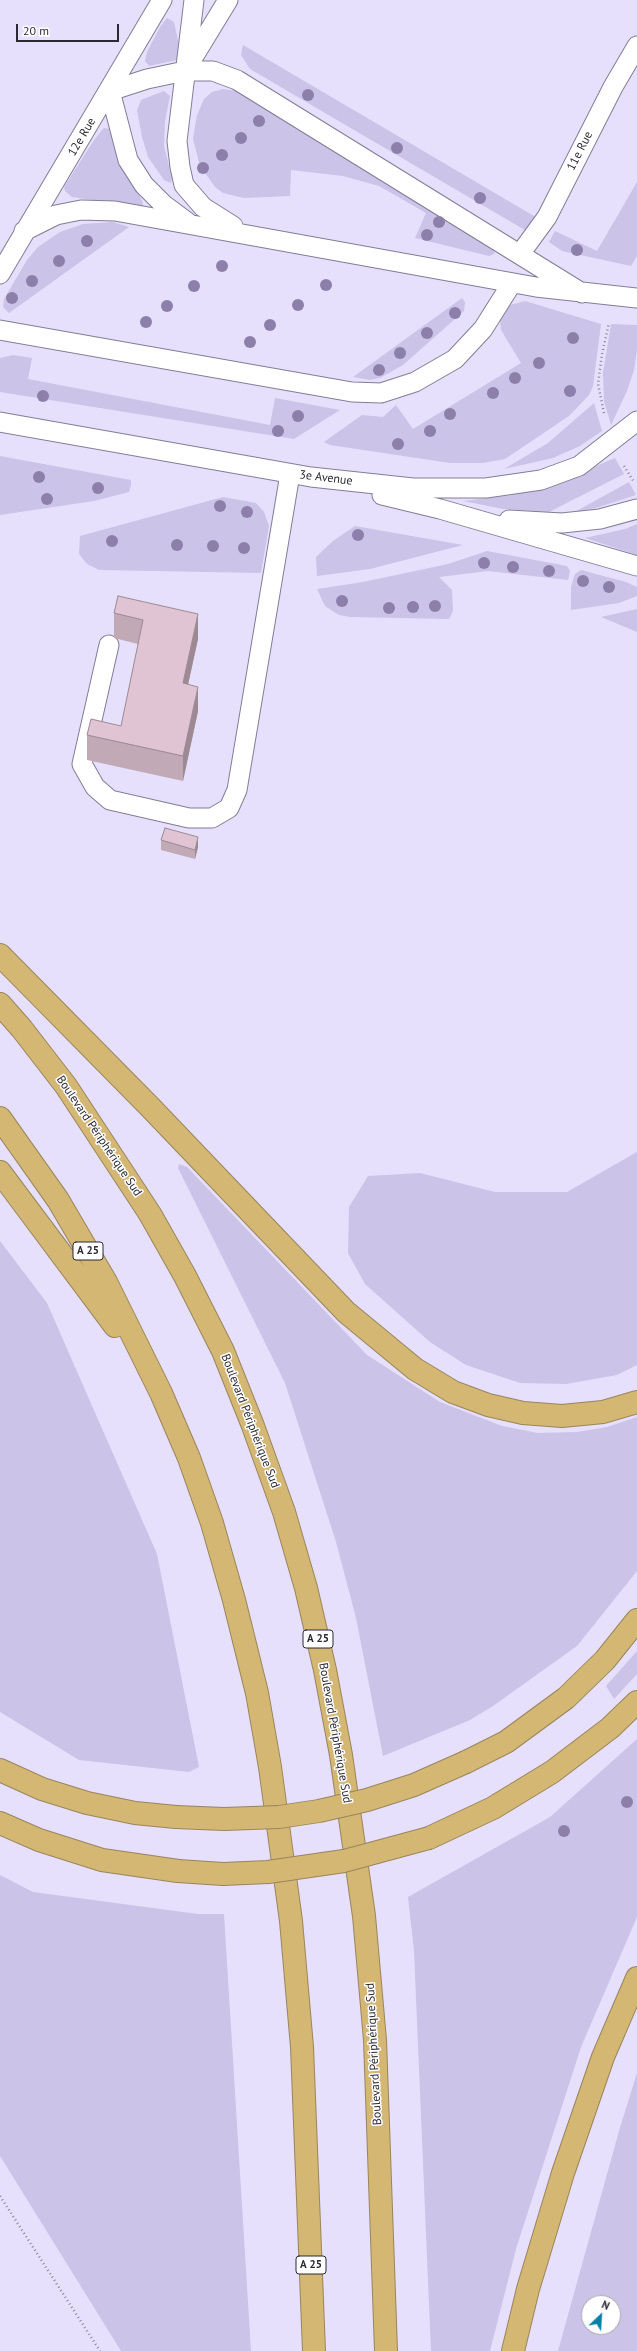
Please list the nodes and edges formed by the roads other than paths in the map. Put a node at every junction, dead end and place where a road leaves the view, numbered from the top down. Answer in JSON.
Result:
{"nodes":[{"id":1,"x":162,"y":0,"type":"edge"},
{"id":2,"x":194,"y":0,"type":"edge"},
{"id":3,"x":228,"y":0,"type":"edge"},
{"id":4,"x":637,"y":46,"type":"edge"},
{"id":5,"x":185,"y":71,"type":"junction"},
{"id":6,"x":110,"y":91,"type":"junction"},
{"id":7,"x":187,"y":222,"type":"junction"},
{"id":8,"x":24,"y":231,"type":"junction"},
{"id":9,"x":244,"y":233,"type":"junction"},
{"id":10,"x":520,"y":254,"type":"junction"},
{"id":11,"x":0,"y":274,"type":"edge"},
{"id":12,"x":512,"y":283,"type":"junction"},
{"id":13,"x":582,"y":293,"type":"junction"},
{"id":14,"x":628,"y":298,"type":"edge"},
{"id":15,"x":0,"y":330,"type":"edge"},
{"id":16,"x":637,"y":421,"type":"edge"},
{"id":17,"x":0,"y":422,"type":"edge"},
{"id":18,"x":290,"y":474,"type":"junction"},
{"id":19,"x":311,"y":477,"type":"junction"},
{"id":20,"x":440,"y":509,"type":"junction"},
{"id":21,"x":637,"y":509,"type":"edge"},
{"id":22,"x":637,"y":566,"type":"edge"},
{"id":23,"x":109,"y":645,"type":"dead end"},
{"id":24,"x":0,"y":955,"type":"edge"},
{"id":25,"x":0,"y":1004,"type":"edge"},
{"id":26,"x":0,"y":1118,"type":"edge"},
{"id":27,"x":0,"y":1172,"type":"edge"},
{"id":28,"x":161,"y":1393,"type":"junction"},
{"id":29,"x":637,"y":1402,"type":"edge"},
{"id":30,"x":637,"y":1620,"type":"edge"},
{"id":31,"x":637,"y":1702,"type":"edge"},
{"id":32,"x":0,"y":1770,"type":"edge"},
{"id":33,"x":0,"y":1824,"type":"edge"},
{"id":34,"x":637,"y":1978,"type":"edge"},
{"id":35,"x":314,"y":2351,"type":"edge"},
{"id":36,"x":386,"y":2351,"type":"edge"},
{"id":37,"x":513,"y":2351,"type":"edge"}],
"edges":[{"from":1,"to":6,"type":"lane","name":"12e Rue"},
{"from":2,"to":5,"type":"lane"},
{"from":3,"to":5,"type":"lane"},
{"from":4,"to":10,"type":"lane","name":"11e Rue"},
{"from":5,"to":6,"type":"lane"},
{"from":5,"to":9,"type":"lane"},
{"from":5,"to":10,"type":"lane"},
{"from":6,"to":7,"type":"lane"},
{"from":6,"to":8,"type":"lane","name":"12e Rue"},
{"from":7,"to":8,"type":"lane"},
{"from":7,"to":9,"type":"lane"},
{"from":8,"to":11,"type":"lane","name":"12e Rue"},
{"from":9,"to":12,"type":"lane"},
{"from":10,"to":13,"type":"lane"},
{"from":12,"to":13,"type":"lane"},
{"from":12,"to":15,"type":"lane"},
{"from":13,"to":14,"type":"lane"},
{"from":16,"to":19,"type":"lane","name":"3e Avenue"},
{"from":17,"to":18,"type":"lane","name":"3e Avenue"},
{"from":18,"to":19,"type":"lane","name":"3e Avenue"},
{"from":18,"to":23,"type":"lane"},
{"from":19,"to":20,"type":"lane"},
{"from":20,"to":21,"type":"lane"},
{"from":20,"to":22,"type":"lane"},
{"from":24,"to":29,"type":"highway"},
{"from":25,"to":36,"type":"highway","name":"Boulevard Périphérique Sud","number":"A 25"},
{"from":26,"to":28,"type":"highway","number":"A 25"},
{"from":27,"to":28,"type":"highway"},
{"from":28,"to":35,"type":"highway","number":"A 25"},
{"from":30,"to":32,"type":"highway","bridge":true},
{"from":31,"to":33,"type":"highway","bridge":true},
{"from":34,"to":37,"type":"highway"}]}
